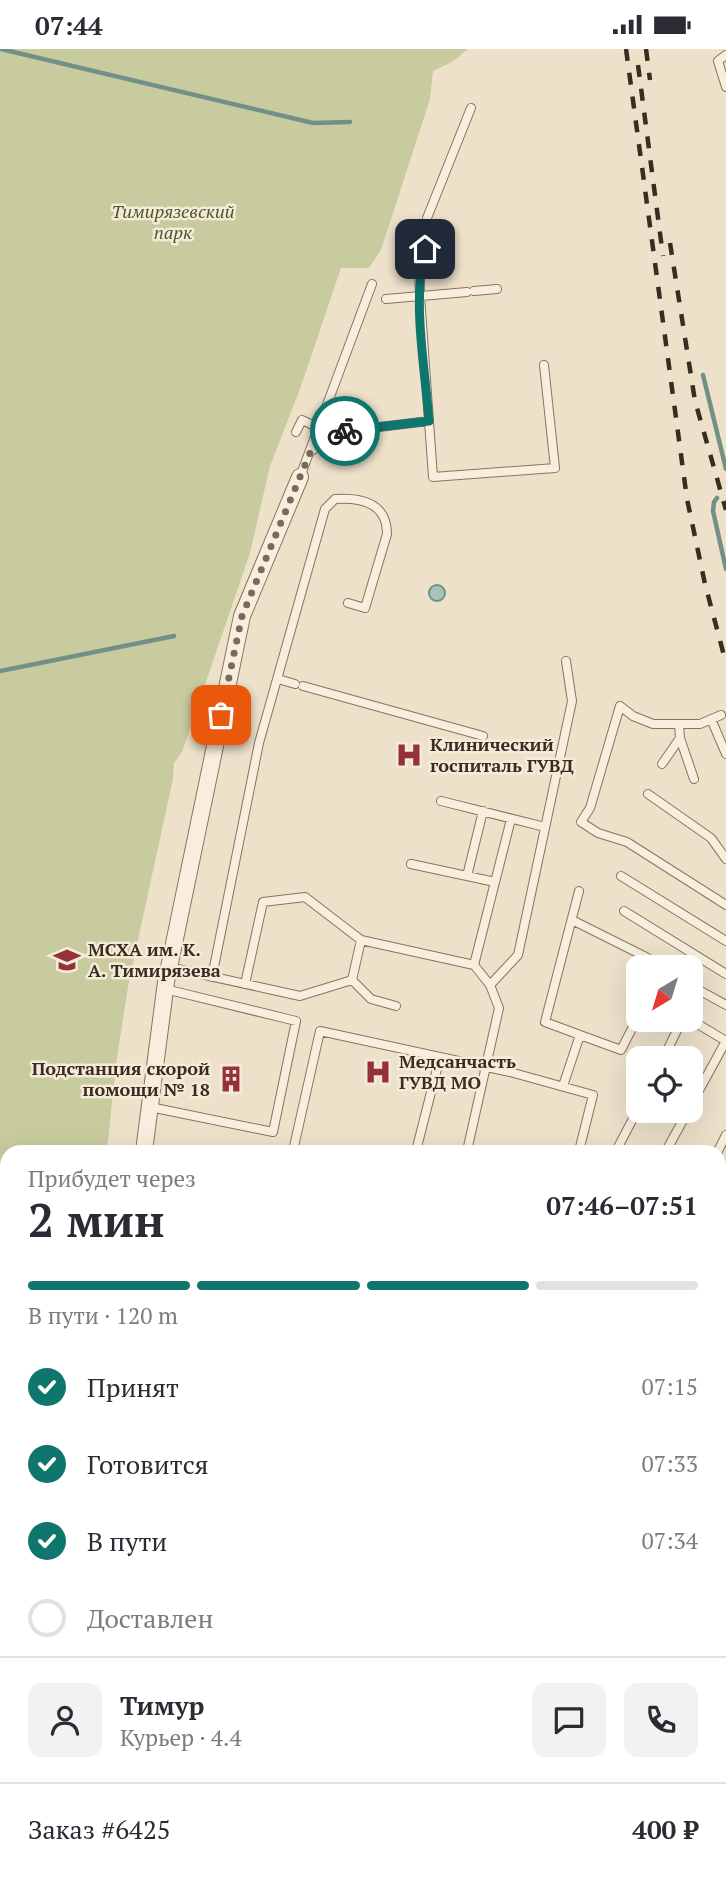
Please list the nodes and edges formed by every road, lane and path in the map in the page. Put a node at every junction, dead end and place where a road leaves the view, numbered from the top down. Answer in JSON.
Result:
{"nodes":[{"id":1,"x":726,"y":55,"type":"edge"},
{"id":2,"x":726,"y":87,"type":"edge"},
{"id":3,"x":471,"y":108,"type":"dead end"},
{"id":4,"x":427,"y":218,"type":"dead end"},
{"id":5,"x":425,"y":249,"type":"dead end"},
{"id":6,"x":372,"y":284,"type":"dead end"},
{"id":7,"x":497,"y":289,"type":"dead end"},
{"id":8,"x":419,"y":296,"type":"junction"},
{"id":9,"x":386,"y":299,"type":"dead end"},
{"id":10,"x":544,"y":365,"type":"dead end"},
{"id":11,"x":429,"y":421,"type":"junction"},
{"id":12,"x":319,"y":428,"type":"junction"},
{"id":13,"x":296,"y":432,"type":"dead end"},
{"id":14,"x":310,"y":453,"type":"junction"},
{"id":15,"x":300,"y":477,"type":"joint"},
{"id":16,"x":348,"y":603,"type":"dead end"},
{"id":17,"x":566,"y":661,"type":"dead end"},
{"id":18,"x":278,"y":679,"type":"junction"},
{"id":19,"x":721,"y":715,"type":"dead end"},
{"id":20,"x":711,"y":719,"type":"junction"},
{"id":21,"x":679,"y":724,"type":"junction"},
{"id":22,"x":483,"y":736,"type":"dead end"},
{"id":23,"x":680,"y":738,"type":"junction"},
{"id":24,"x":726,"y":754,"type":"edge"},
{"id":25,"x":662,"y":764,"type":"dead end"},
{"id":26,"x":694,"y":779,"type":"dead end"},
{"id":27,"x":648,"y":794,"type":"dead end"},
{"id":28,"x":440,"y":801,"type":"dead end"},
{"id":29,"x":483,"y":811,"type":"junction"},
{"id":30,"x":511,"y":819,"type":"junction"},
{"id":31,"x":545,"y":828,"type":"junction"},
{"id":32,"x":726,"y":859,"type":"edge"},
{"id":33,"x":411,"y":864,"type":"dead end"},
{"id":34,"x":467,"y":876,"type":"junction"},
{"id":35,"x":621,"y":876,"type":"dead end"},
{"id":36,"x":495,"y":882,"type":"junction"},
{"id":37,"x":579,"y":891,"type":"dead end"},
{"id":38,"x":726,"y":905,"type":"edge"},
{"id":39,"x":624,"y":911,"type":"dead end"},
{"id":40,"x":572,"y":920,"type":"junction"},
{"id":41,"x":361,"y":940,"type":"junction"},
{"id":42,"x":726,"y":941,"type":"edge"},
{"id":43,"x":642,"y":955,"type":"edge"},
{"id":44,"x":474,"y":965,"type":"junction"},
{"id":45,"x":169,"y":967,"type":"junction"},
{"id":46,"x":726,"y":974,"type":"edge"},
{"id":47,"x":212,"y":977,"type":"junction"},
{"id":48,"x":352,"y":980,"type":"junction"},
{"id":49,"x":245,"y":984,"type":"junction"},
{"id":50,"x":490,"y":985,"type":"junction"},
{"id":51,"x":165,"y":989,"type":"junction"},
{"id":52,"x":704,"y":993,"type":"edge"},
{"id":53,"x":726,"y":1005,"type":"edge"},
{"id":54,"x":396,"y":1006,"type":"dead end"},
{"id":55,"x":704,"y":1028,"type":"edge"},
{"id":56,"x":630,"y":1033,"type":"edge"},
{"id":57,"x":580,"y":1035,"type":"junction"},
{"id":58,"x":726,"y":1041,"type":"edge"},
{"id":59,"x":440,"y":1057,"type":"junction"},
{"id":60,"x":485,"y":1067,"type":"junction"},
{"id":61,"x":703,"y":1083,"type":"edge"},
{"id":62,"x":563,"y":1086,"type":"junction"},
{"id":63,"x":149,"y":1106,"type":"junction"},
{"id":64,"x":631,"y":1123,"type":"edge"},
{"id":65,"x":681,"y":1123,"type":"edge"},
{"id":66,"x":145,"y":1145,"type":"edge"},
{"id":67,"x":294,"y":1145,"type":"edge"},
{"id":68,"x":418,"y":1145,"type":"edge"},
{"id":69,"x":468,"y":1145,"type":"edge"},
{"id":70,"x":580,"y":1145,"type":"edge"},
{"id":71,"x":619,"y":1145,"type":"edge"},
{"id":72,"x":669,"y":1145,"type":"edge"}],
"edges":[{"from":1,"to":2,"type":"lane"},
{"from":3,"to":4,"type":"lane"},
{"from":5,"to":8,"type":"lane"},
{"from":6,"to":12,"type":"lane"},
{"from":7,"to":8,"type":"lane"},
{"from":8,"to":9,"type":"lane"},
{"from":8,"to":11,"type":"lane"},
{"from":10,"to":11,"type":"lane"},
{"from":11,"to":14,"type":"lane"},
{"from":12,"to":13,"type":"lane"},
{"from":12,"to":14,"type":"lane"},
{"from":14,"to":15,"type":"lane"},
{"from":15,"to":45,"type":"street"},
{"from":16,"to":18,"type":"lane"},
{"from":17,"to":31,"type":"lane"},
{"from":18,"to":22,"type":"lane"},
{"from":18,"to":47,"type":"lane"},
{"from":19,"to":20,"type":"lane"},
{"from":20,"to":21,"type":"lane"},
{"from":20,"to":24,"type":"lane"},
{"from":21,"to":23,"type":"lane"},
{"from":21,"to":38,"type":"lane"},
{"from":23,"to":25,"type":"lane"},
{"from":23,"to":26,"type":"lane"},
{"from":27,"to":32,"type":"lane"},
{"from":28,"to":29,"type":"lane"},
{"from":29,"to":30,"type":"lane"},
{"from":29,"to":34,"type":"lane"},
{"from":30,"to":31,"type":"lane"},
{"from":30,"to":36,"type":"lane"},
{"from":31,"to":50,"type":"lane"},
{"from":33,"to":34,"type":"lane"},
{"from":34,"to":36,"type":"lane"},
{"from":35,"to":42,"type":"lane"},
{"from":36,"to":44,"type":"lane"},
{"from":37,"to":40,"type":"lane"},
{"from":39,"to":46,"type":"lane"},
{"from":40,"to":43,"type":"lane"},
{"from":40,"to":57,"type":"lane"},
{"from":41,"to":44,"type":"lane"},
{"from":41,"to":48,"type":"lane"},
{"from":41,"to":49,"type":"lane"},
{"from":44,"to":50,"type":"lane"},
{"from":45,"to":47,"type":"lane"},
{"from":45,"to":51,"type":"street"},
{"from":47,"to":49,"type":"lane"},
{"from":48,"to":49,"type":"lane"},
{"from":48,"to":54,"type":"lane"},
{"from":50,"to":60,"type":"lane"},
{"from":51,"to":63,"type":"street"},
{"from":51,"to":63,"type":"lane"},
{"from":52,"to":53,"type":"lane"},
{"from":55,"to":58,"type":"lane"},
{"from":56,"to":57,"type":"lane"},
{"from":57,"to":62,"type":"lane"},
{"from":58,"to":61,"type":"lane"},
{"from":59,"to":60,"type":"lane"},
{"from":59,"to":67,"type":"lane"},
{"from":59,"to":68,"type":"lane"},
{"from":60,"to":62,"type":"lane"},
{"from":60,"to":69,"type":"lane"},
{"from":62,"to":70,"type":"lane"},
{"from":63,"to":66,"type":"street"},
{"from":64,"to":71,"type":"lane"},
{"from":65,"to":72,"type":"lane"}]}
